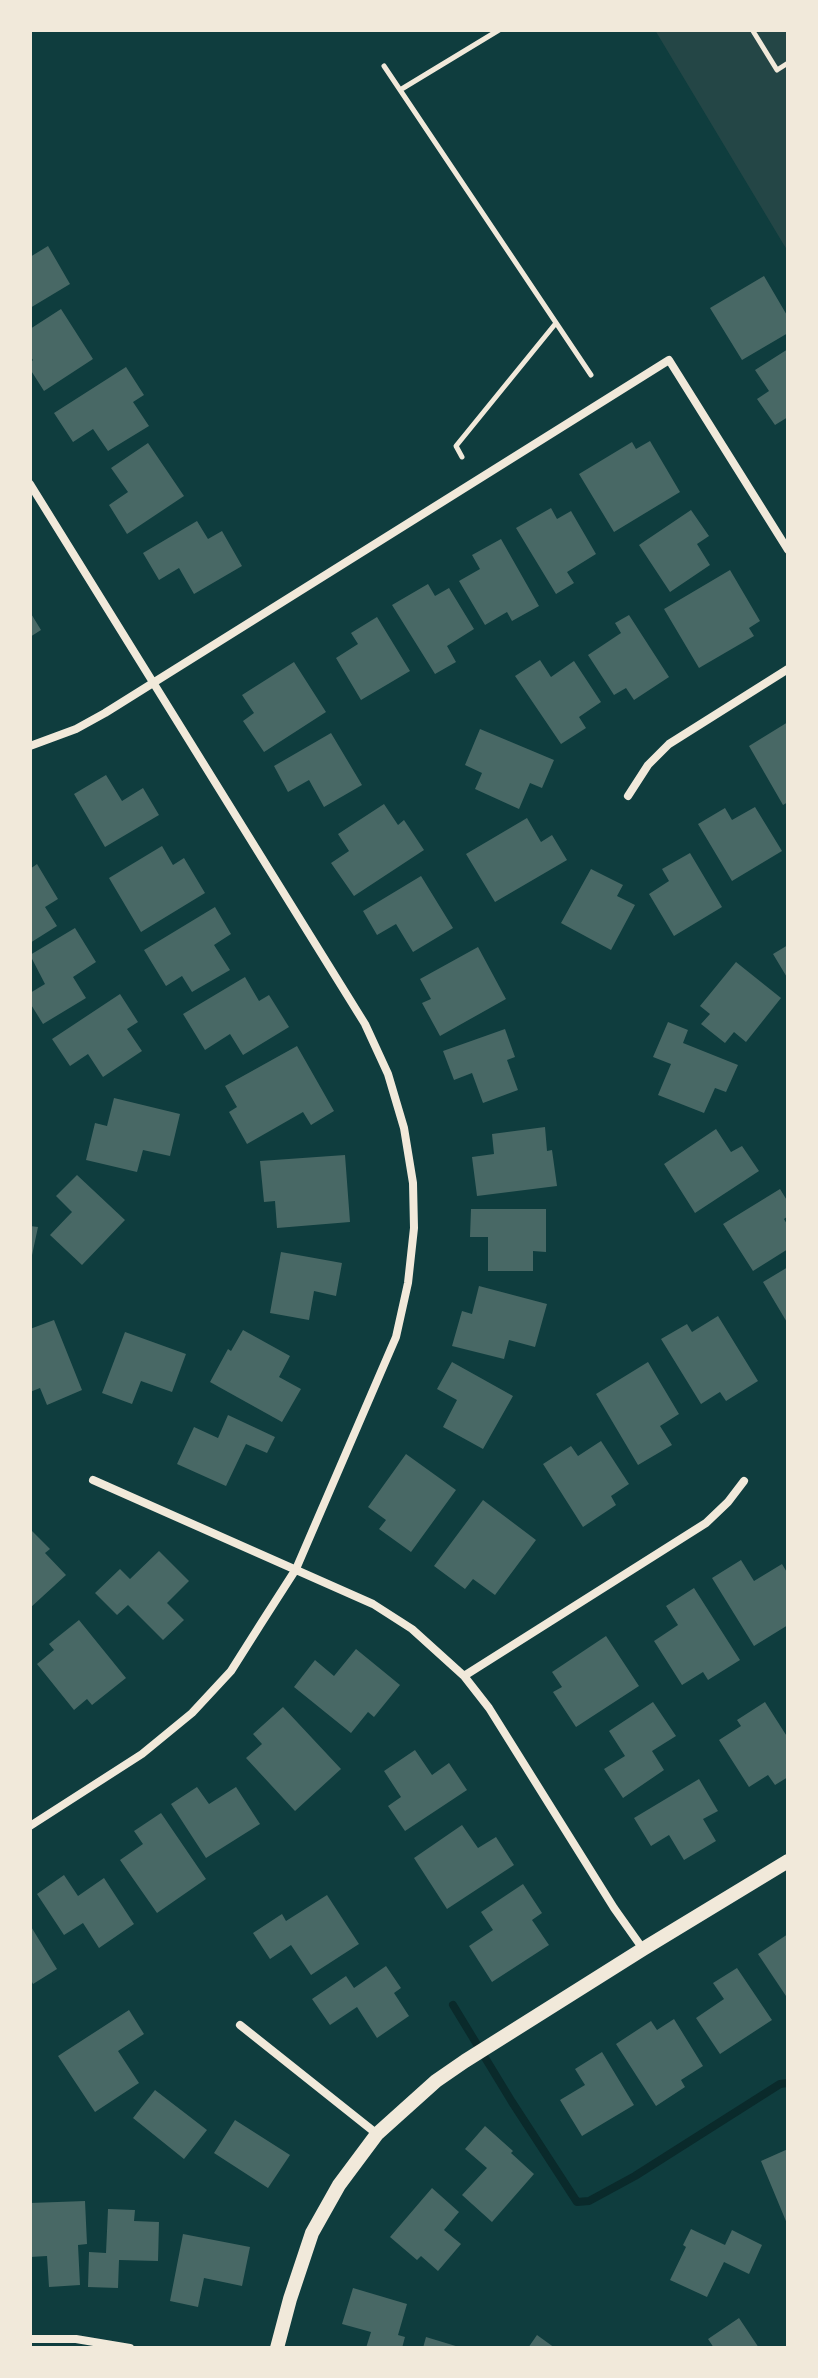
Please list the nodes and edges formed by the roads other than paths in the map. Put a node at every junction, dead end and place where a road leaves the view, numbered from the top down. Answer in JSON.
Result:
{"nodes":[{"id":1,"x":30,"y":484,"type":"edge"},
{"id":2,"x":788,"y":550,"type":"edge"},
{"id":3,"x":788,"y":669,"type":"edge"},
{"id":4,"x":153,"y":683,"type":"junction"},
{"id":5,"x":30,"y":746,"type":"edge"},
{"id":6,"x":628,"y":796,"type":"dead end"},
{"id":7,"x":93,"y":1480,"type":"dead end"},
{"id":8,"x":744,"y":1481,"type":"dead end"},
{"id":9,"x":296,"y":1569,"type":"junction"},
{"id":10,"x":464,"y":1676,"type":"junction"},
{"id":11,"x":30,"y":1826,"type":"edge"},
{"id":12,"x":788,"y":1861,"type":"edge"},
{"id":13,"x":643,"y":1949,"type":"junction"},
{"id":14,"x":240,"y":2025,"type":"dead end"},
{"id":15,"x":377,"y":2134,"type":"junction"},
{"id":16,"x":30,"y":2339,"type":"edge"},
{"id":17,"x":130,"y":2348,"type":"edge"},
{"id":18,"x":277,"y":2348,"type":"edge"}],
"edges":[{"from":1,"to":4,"type":"street"},
{"from":2,"to":4,"type":"street"},
{"from":3,"to":6,"type":"street"},
{"from":4,"to":5,"type":"street"},
{"from":4,"to":9,"type":"street"},
{"from":7,"to":9,"type":"street"},
{"from":8,"to":10,"type":"street"},
{"from":9,"to":10,"type":"street"},
{"from":9,"to":11,"type":"street"},
{"from":10,"to":13,"type":"street"},
{"from":12,"to":13,"type":"street"},
{"from":13,"to":15,"type":"street"},
{"from":14,"to":15,"type":"street"},
{"from":15,"to":18,"type":"street"},
{"from":16,"to":17,"type":"street"}]}
